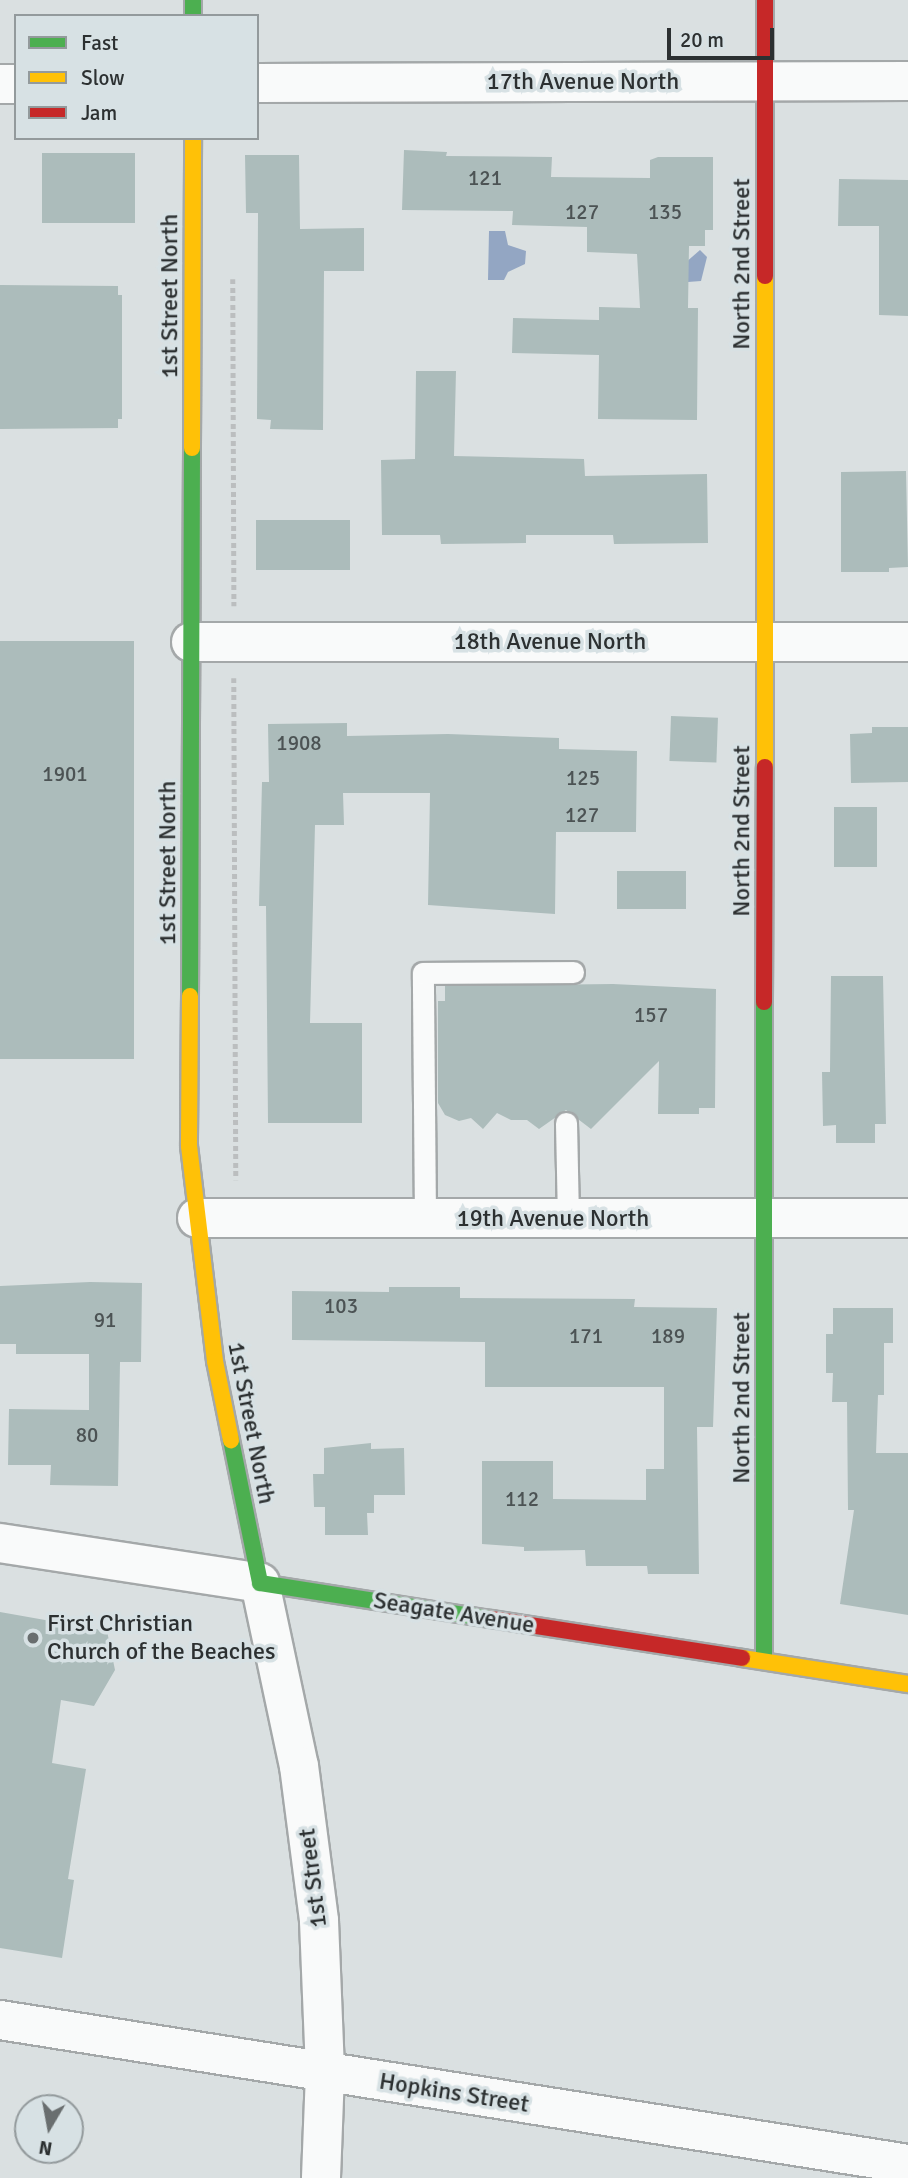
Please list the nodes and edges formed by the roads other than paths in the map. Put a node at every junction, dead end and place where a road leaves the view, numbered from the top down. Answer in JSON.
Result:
{"nodes":[{"id":1,"x":765,"y":0,"type":"edge"},
{"id":2,"x":908,"y":81,"type":"edge"},
{"id":3,"x":765,"y":82,"type":"junction"},
{"id":4,"x":259,"y":83,"type":"edge"},
{"id":5,"x":193,"y":140,"type":"edge"},
{"id":6,"x":191,"y":642,"type":"junction"},
{"id":7,"x":765,"y":642,"type":"junction"},
{"id":8,"x":908,"y":642,"type":"edge"},
{"id":9,"x":573,"y":972,"type":"dead end"},
{"id":10,"x":565,"y":1123,"type":"dead end"},
{"id":11,"x":197,"y":1218,"type":"junction"},
{"id":12,"x":568,"y":1218,"type":"junction"},
{"id":13,"x":908,"y":1218,"type":"edge"},
{"id":14,"x":425,"y":1219,"type":"junction"},
{"id":15,"x":765,"y":1219,"type":"junction"},
{"id":16,"x":0,"y":1543,"type":"edge"},
{"id":17,"x":260,"y":1583,"type":"junction"},
{"id":18,"x":764,"y":1661,"type":"junction"},
{"id":19,"x":908,"y":1684,"type":"edge"},
{"id":20,"x":0,"y":2020,"type":"edge"},
{"id":21,"x":325,"y":2073,"type":"junction"},
{"id":22,"x":908,"y":2164,"type":"edge"},
{"id":23,"x":321,"y":2178,"type":"edge"}],
"edges":[{"from":1,"to":3,"type":"street","name":"North 2nd Street"},
{"from":2,"to":3,"type":"street","name":"17th Avenue North"},
{"from":3,"to":4,"type":"street","name":"17th Avenue North"},
{"from":3,"to":7,"type":"street","name":"North 2nd Street"},
{"from":5,"to":6,"type":"street","name":"1st Street North"},
{"from":6,"to":7,"type":"street","name":"18th Avenue North"},
{"from":6,"to":11,"type":"street","name":"1st Street North"},
{"from":7,"to":8,"type":"street","name":"18th Avenue North"},
{"from":7,"to":15,"type":"street","name":"North 2nd Street"},
{"from":9,"to":14,"type":"lane"},
{"from":10,"to":12,"type":"lane"},
{"from":11,"to":14,"type":"street","name":"19th Avenue North"},
{"from":11,"to":17,"type":"street","name":"1st Street North"},
{"from":12,"to":14,"type":"street","name":"19th Avenue North"},
{"from":12,"to":15,"type":"street","name":"19th Avenue North"},
{"from":13,"to":15,"type":"street","name":"19th Avenue North"},
{"from":15,"to":18,"type":"street","name":"North 2nd Street"},
{"from":16,"to":17,"type":"street","name":"Seagate Avenue"},
{"from":17,"to":18,"type":"street","name":"Seagate Avenue"},
{"from":17,"to":21,"type":"street","name":"1st Street"},
{"from":18,"to":19,"type":"street","name":"Seagate Avenue"},
{"from":20,"to":21,"type":"street","name":"Hopkins Street"},
{"from":21,"to":22,"type":"street","name":"Hopkins Street"},
{"from":21,"to":23,"type":"street","name":"1st Street"}]}
